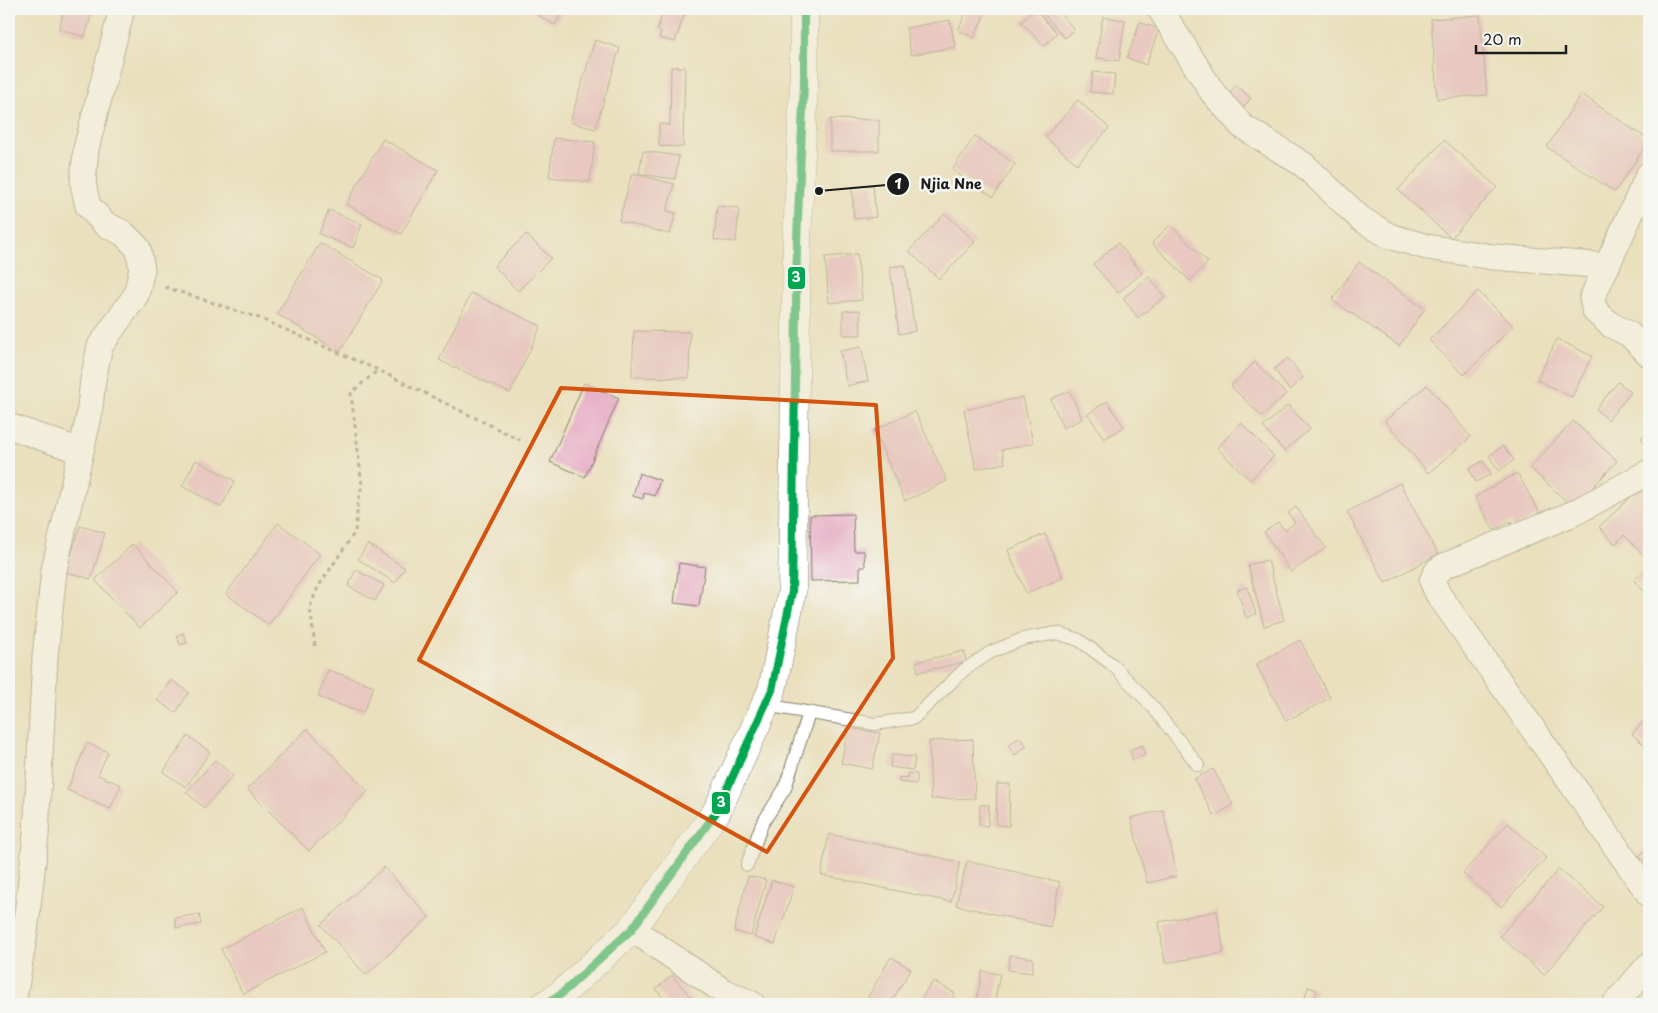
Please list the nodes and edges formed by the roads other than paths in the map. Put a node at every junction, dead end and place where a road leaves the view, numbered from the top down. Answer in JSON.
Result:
{"nodes":[{"id":1,"x":122,"y":9,"type":"edge"},
{"id":2,"x":1160,"y":9,"type":"edge"},
{"id":3,"x":804,"y":11,"type":"edge"},
{"id":4,"x":1649,"y":174,"type":"edge"},
{"id":5,"x":1607,"y":266,"type":"junction"},
{"id":6,"x":1649,"y":354,"type":"edge"},
{"id":7,"x":9,"y":426,"type":"edge"},
{"id":8,"x":80,"y":451,"type":"junction"},
{"id":9,"x":1649,"y":472,"type":"edge"},
{"id":10,"x":765,"y":704,"type":"junction"},
{"id":11,"x":809,"y":712,"type":"junction"},
{"id":12,"x":1198,"y":765,"type":"dead end"},
{"id":13,"x":746,"y":865,"type":"dead end"},
{"id":14,"x":1649,"y":894,"type":"edge"},
{"id":15,"x":632,"y":929,"type":"junction"},
{"id":16,"x":1649,"y":965,"type":"edge"},
{"id":17,"x":737,"y":1001,"type":"edge"},
{"id":18,"x":14,"y":1004,"type":"edge"},
{"id":19,"x":546,"y":1004,"type":"edge"},
{"id":20,"x":1615,"y":1004,"type":"edge"}],
"edges":[{"from":1,"to":8,"type":"street"},
{"from":2,"to":5,"type":"street"},
{"from":3,"to":10,"type":"street"},
{"from":4,"to":5,"type":"street"},
{"from":5,"to":6,"type":"street"},
{"from":7,"to":8,"type":"street"},
{"from":8,"to":18,"type":"street"},
{"from":9,"to":14,"type":"street"},
{"from":10,"to":11,"type":"lane"},
{"from":10,"to":15,"type":"street"},
{"from":11,"to":12,"type":"lane"},
{"from":11,"to":13,"type":"lane"},
{"from":15,"to":17,"type":"street"},
{"from":15,"to":19,"type":"street"},
{"from":16,"to":20,"type":"street"}]}
